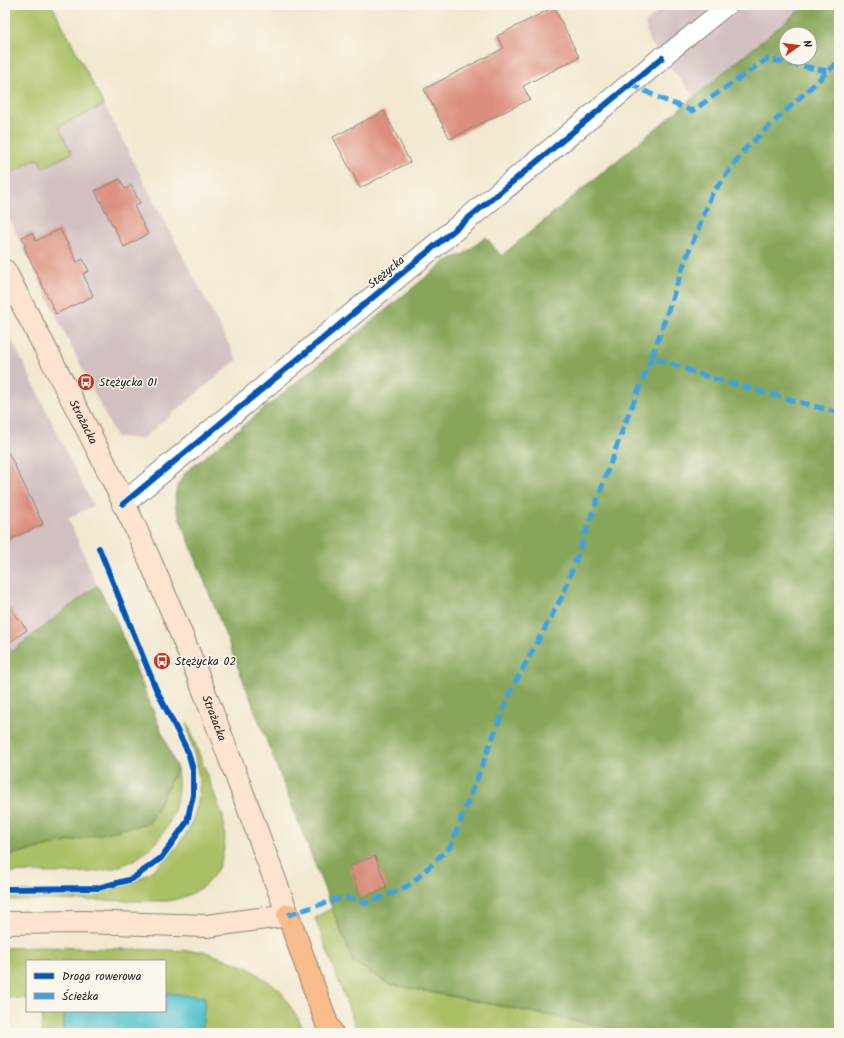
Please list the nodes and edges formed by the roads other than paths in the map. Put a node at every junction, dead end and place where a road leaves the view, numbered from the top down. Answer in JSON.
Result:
{"nodes":[{"id":1,"x":728,"y":5,"type":"edge"},
{"id":2,"x":662,"y":58,"type":"joint"},
{"id":3,"x":5,"y":271,"type":"edge"},
{"id":4,"x":123,"y":504,"type":"junction"},
{"id":5,"x":288,"y":915,"type":"junction"},
{"id":6,"x":5,"y":924,"type":"edge"},
{"id":7,"x":329,"y":1030,"type":"edge"}],
"edges":[{"from":1,"to":2,"type":"lane","name":"Stężycka"},
{"from":2,"to":4,"type":"street","name":"Stężycka"},
{"from":3,"to":4,"type":"main road","name":"Strażacka"},
{"from":4,"to":5,"type":"main road","name":"Strażacka"},
{"from":5,"to":6,"type":"main road"},
{"from":5,"to":7,"type":"main road"}]}
